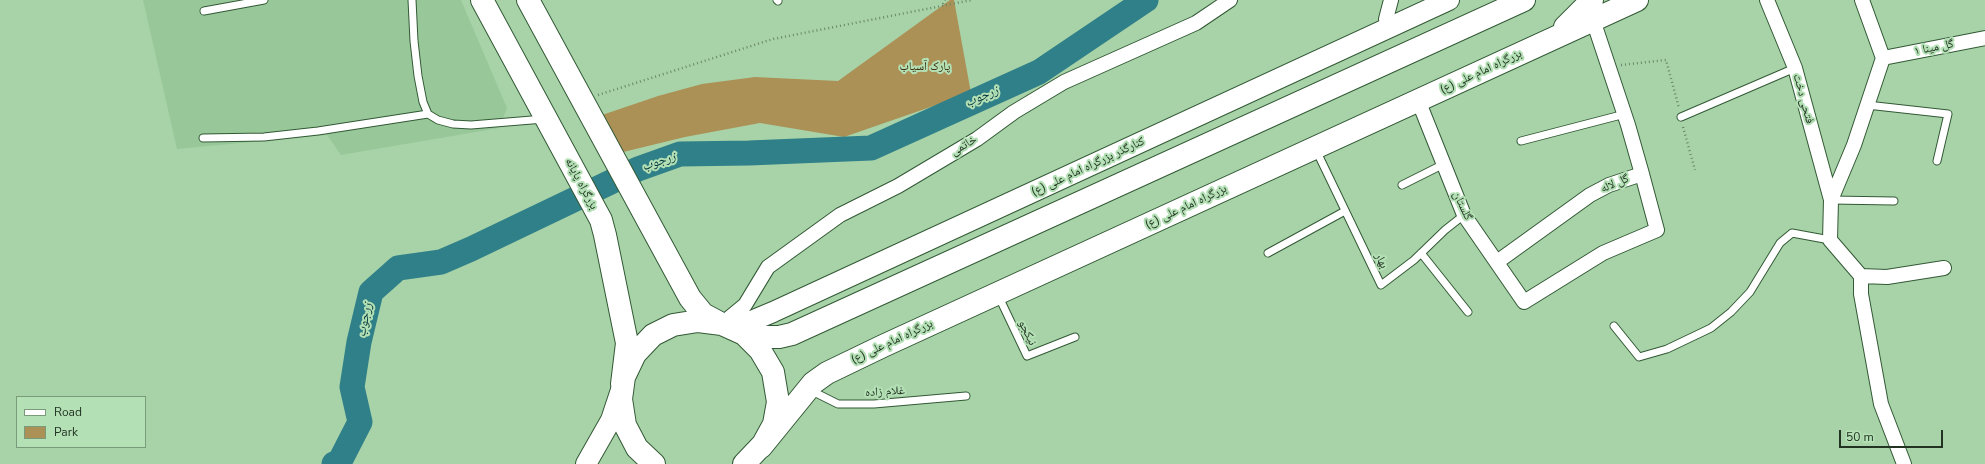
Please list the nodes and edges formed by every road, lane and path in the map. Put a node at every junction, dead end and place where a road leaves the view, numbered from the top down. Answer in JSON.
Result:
{"nodes":[{"id":1,"x":264,"y":0,"type":"edge"},
{"id":2,"x":412,"y":0,"type":"edge"},
{"id":3,"x":482,"y":0,"type":"edge"},
{"id":4,"x":528,"y":0,"type":"edge"},
{"id":5,"x":944,"y":0,"type":"edge"},
{"id":6,"x":972,"y":0,"type":"edge"},
{"id":7,"x":1230,"y":0,"type":"edge"},
{"id":8,"x":1391,"y":0,"type":"edge"},
{"id":9,"x":1449,"y":0,"type":"edge"},
{"id":10,"x":1524,"y":0,"type":"edge"},
{"id":11,"x":1637,"y":0,"type":"edge"},
{"id":12,"x":1767,"y":0,"type":"edge"},
{"id":13,"x":1862,"y":0,"type":"edge"},
{"id":14,"x":943,"y":4,"type":"junction"},
{"id":15,"x":1593,"y":10,"type":"edge"},
{"id":16,"x":204,"y":11,"type":"dead end"},
{"id":17,"x":1388,"y":28,"type":"junction"},
{"id":18,"x":1985,"y":38,"type":"edge"},
{"id":19,"x":1400,"y":57,"type":"junction"},
{"id":20,"x":1883,"y":58,"type":"junction"},
{"id":21,"x":1608,"y":66,"type":"junction"},
{"id":22,"x":1795,"y":68,"type":"junction"},
{"id":23,"x":582,"y":100,"type":"junction"},
{"id":24,"x":1418,"y":100,"type":"junction"},
{"id":25,"x":1867,"y":105,"type":"junction"},
{"id":26,"x":428,"y":114,"type":"junction"},
{"id":27,"x":1624,"y":114,"type":"junction"},
{"id":28,"x":1681,"y":117,"type":"junction"},
{"id":29,"x":546,"y":118,"type":"junction"},
{"id":30,"x":202,"y":138,"type":"dead end"},
{"id":31,"x":1521,"y":141,"type":"dead end"},
{"id":32,"x":1315,"y":148,"type":"junction"},
{"id":33,"x":1937,"y":161,"type":"dead end"},
{"id":34,"x":1444,"y":164,"type":"junction"},
{"id":35,"x":1695,"y":170,"type":"dead end"},
{"id":36,"x":1642,"y":174,"type":"junction"},
{"id":37,"x":1402,"y":185,"type":"dead end"},
{"id":38,"x":1831,"y":200,"type":"junction"},
{"id":39,"x":1894,"y":201,"type":"dead end"},
{"id":40,"x":1345,"y":211,"type":"junction"},
{"id":41,"x":1464,"y":215,"type":"junction"},
{"id":42,"x":1830,"y":240,"type":"junction"},
{"id":43,"x":1268,"y":253,"type":"dead end"},
{"id":44,"x":1421,"y":253,"type":"junction"},
{"id":45,"x":1497,"y":262,"type":"junction"},
{"id":46,"x":1944,"y":268,"type":"dead end"},
{"id":47,"x":1861,"y":276,"type":"junction"},
{"id":48,"x":997,"y":294,"type":"junction"},
{"id":49,"x":1468,"y":312,"type":"dead end"},
{"id":50,"x":722,"y":324,"type":"junction"},
{"id":51,"x":1614,"y":326,"type":"dead end"},
{"id":52,"x":1075,"y":337,"type":"dead end"},
{"id":53,"x":622,"y":386,"type":"junction"},
{"id":54,"x":808,"y":389,"type":"junction"},
{"id":55,"x":966,"y":396,"type":"dead end"},
{"id":56,"x":761,"y":447,"type":"junction"},
{"id":57,"x":586,"y":464,"type":"edge"},
{"id":58,"x":654,"y":464,"type":"edge"},
{"id":59,"x":744,"y":464,"type":"edge"},
{"id":60,"x":1904,"y":464,"type":"edge"}],
"edges":[{"from":1,"to":16,"type":"lane"},
{"from":2,"to":26,"type":"lane"},
{"from":3,"to":29,"type":"highway","name":"بزرگراه پایانه"},
{"from":4,"to":23,"type":"highway"},
{"from":5,"to":14,"type":"path"},
{"from":6,"to":14,"type":"path"},
{"from":7,"to":50,"type":"street","name":"خاتمی"},
{"from":8,"to":17,"type":"street"},
{"from":9,"to":17,"type":"main road","name":"کنارگذر بزرگراه امام علی (ع)"},
{"from":10,"to":19,"type":"highway"},
{"from":11,"to":15,"type":"highway","name":"بزرگراه امام علی (ع)"},
{"from":12,"to":22,"type":"street","name":"فتحی دخت"},
{"from":13,"to":20,"type":"street"},
{"from":14,"to":23,"type":"path"},
{"from":15,"to":21,"type":"street","name":"گل لاله"},
{"from":15,"to":24,"type":"highway","name":"بزرگراه امام علی (ع)"},
{"from":17,"to":19,"type":"main road"},
{"from":17,"to":50,"type":"main road","name":"کنارگذر بزرگراه امام علی (ع)"},
{"from":18,"to":20,"type":"street","name":"گل مینا ۱"},
{"from":19,"to":50,"type":"highway"},
{"from":20,"to":25,"type":"street"},
{"from":21,"to":27,"type":"street","name":"گل لاله"},
{"from":21,"to":28,"type":"path"},
{"from":22,"to":28,"type":"lane"},
{"from":22,"to":38,"type":"street","name":"فتحی دخت"},
{"from":23,"to":50,"type":"highway"},
{"from":24,"to":32,"type":"highway","name":"بزرگراه امام علی (ع)"},
{"from":24,"to":34,"type":"street","name":"گلستان"},
{"from":25,"to":33,"type":"lane"},
{"from":25,"to":38,"type":"street"},
{"from":26,"to":29,"type":"lane"},
{"from":26,"to":30,"type":"lane"},
{"from":27,"to":31,"type":"lane"},
{"from":27,"to":36,"type":"street","name":"گل لاله"},
{"from":28,"to":35,"type":"path"},
{"from":29,"to":53,"type":"highway","name":"بزرگراه پایانه"},
{"from":32,"to":40,"type":"lane","name":"بهار"},
{"from":32,"to":48,"type":"highway","name":"بزرگراه امام علی (ع)"},
{"from":34,"to":37,"type":"lane"},
{"from":34,"to":41,"type":"street","name":"گلستان"},
{"from":36,"to":45,"type":"street","name":"گل لاله"},
{"from":36,"to":45,"type":"street","name":"گلستان"},
{"from":38,"to":39,"type":"lane"},
{"from":38,"to":42,"type":"street"},
{"from":40,"to":43,"type":"lane"},
{"from":40,"to":44,"type":"lane","name":"بهار"},
{"from":41,"to":44,"type":"lane","name":"بهار"},
{"from":41,"to":45,"type":"street","name":"گلستان"},
{"from":42,"to":47,"type":"street"},
{"from":42,"to":51,"type":"lane"},
{"from":44,"to":49,"type":"lane"},
{"from":46,"to":47,"type":"street"},
{"from":47,"to":60,"type":"street"},
{"from":48,"to":52,"type":"lane","name":"نیکجو"},
{"from":48,"to":54,"type":"highway","name":"بزرگراه امام علی (ع)"},
{"from":50,"to":53,"type":"highway"},
{"from":50,"to":56,"type":"highway"},
{"from":53,"to":57,"type":"main road"},
{"from":53,"to":58,"type":"highway"},
{"from":54,"to":55,"type":"lane","name":"غلام زاده"},
{"from":54,"to":56,"type":"highway","name":"بزرگراه امام علی (ع)"},
{"from":56,"to":59,"type":"highway"}]}
